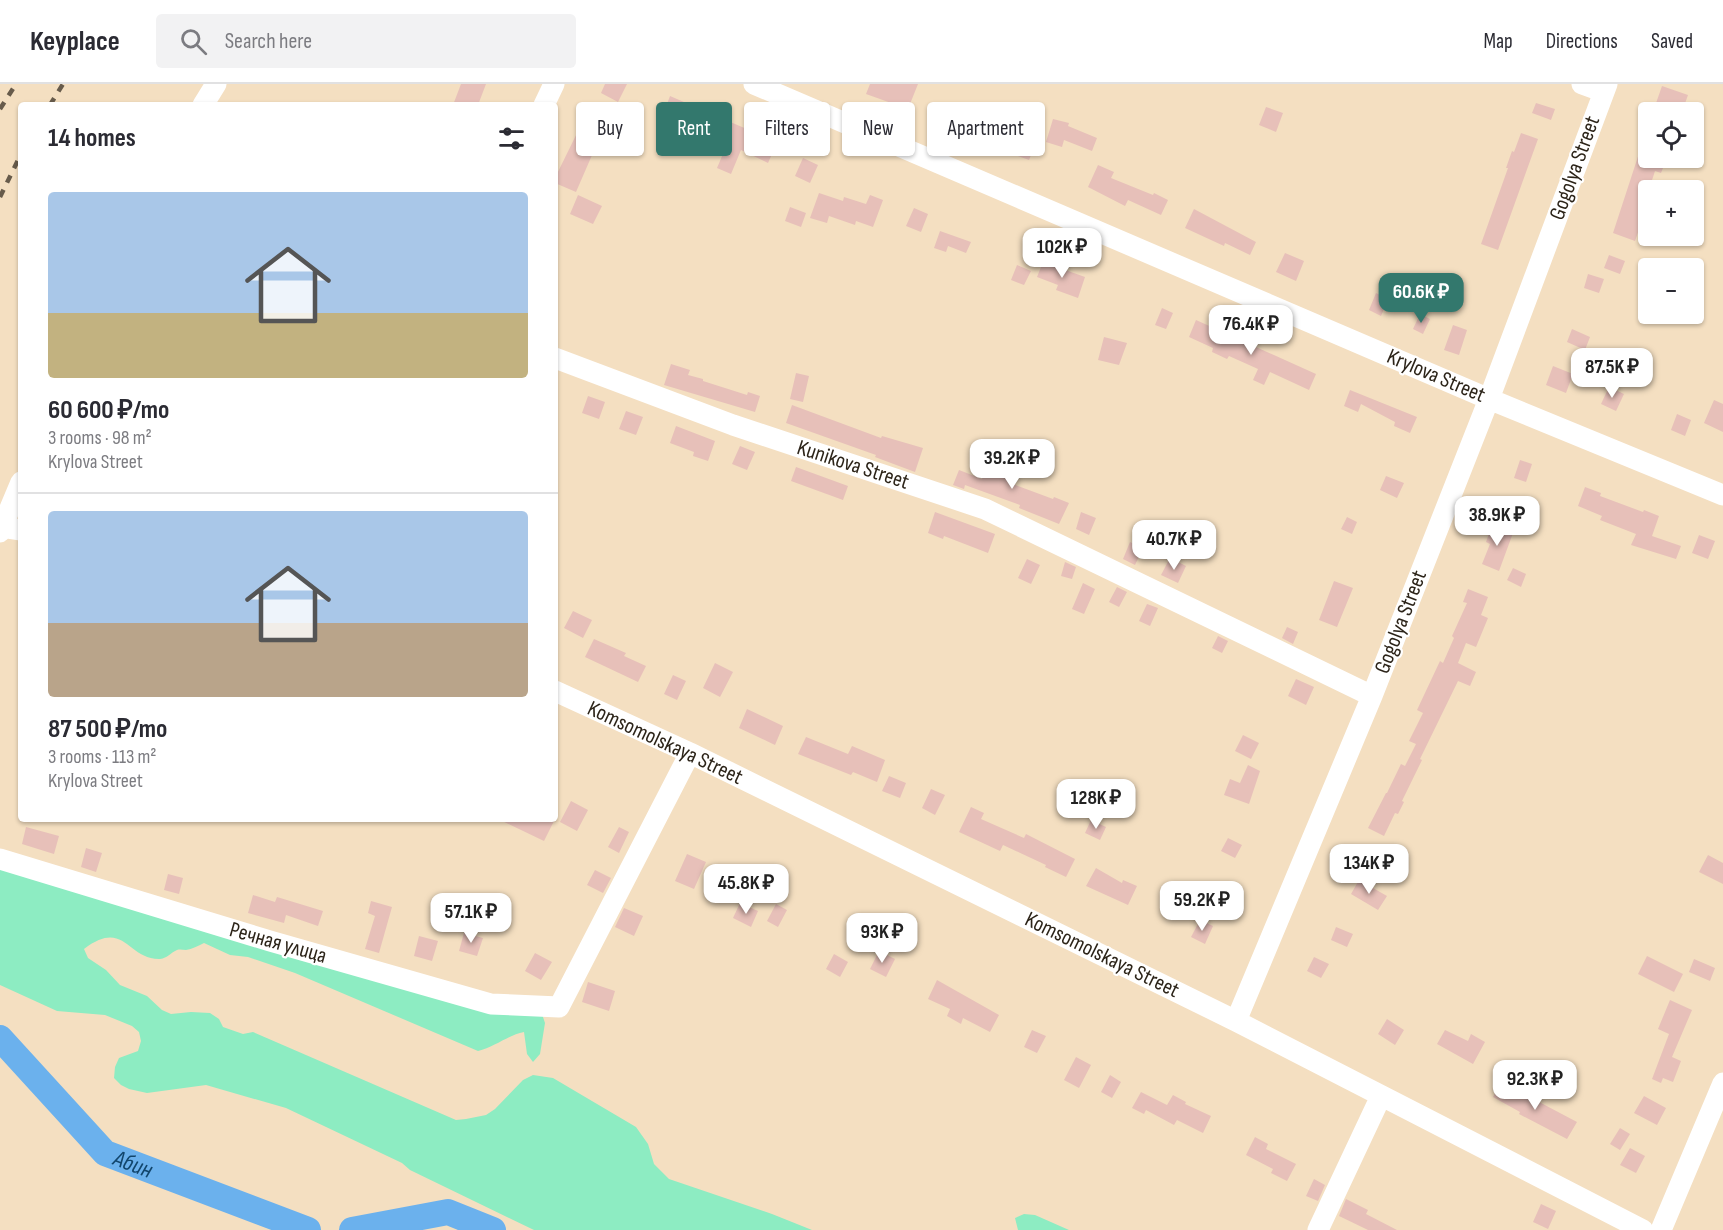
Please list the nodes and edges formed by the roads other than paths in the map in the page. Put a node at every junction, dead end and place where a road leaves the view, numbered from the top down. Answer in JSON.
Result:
{"nodes":[{"id":1,"x":216,"y":84,"type":"edge"},
{"id":2,"x":554,"y":84,"type":"edge"},
{"id":3,"x":754,"y":84,"type":"edge"},
{"id":4,"x":1581,"y":84,"type":"edge"},
{"id":5,"x":1605,"y":88,"type":"edge"},
{"id":6,"x":205,"y":102,"type":"edge"},
{"id":7,"x":545,"y":102,"type":"edge"},
{"id":8,"x":558,"y":359,"type":"edge"},
{"id":9,"x":1489,"y":399,"type":"junction"},
{"id":10,"x":18,"y":491,"type":"edge"},
{"id":11,"x":1723,"y":495,"type":"edge"},
{"id":12,"x":6,"y":529,"type":"edge"},
{"id":13,"x":558,"y":693,"type":"edge"},
{"id":14,"x":1372,"y":696,"type":"junction"},
{"id":15,"x":690,"y":753,"type":"junction"},
{"id":16,"x":0,"y":859,"type":"edge"},
{"id":17,"x":1236,"y":1022,"type":"junction"},
{"id":18,"x":1723,"y":1083,"type":"edge"},
{"id":19,"x":1381,"y":1096,"type":"junction"},
{"id":20,"x":1318,"y":1230,"type":"edge"},
{"id":21,"x":1646,"y":1230,"type":"edge"}],
"edges":[{"from":1,"to":6,"type":"street"},
{"from":2,"to":7,"type":"street"},
{"from":3,"to":9,"type":"street","name":"Krylova Street"},
{"from":4,"to":5,"type":"street"},
{"from":5,"to":9,"type":"street","name":"Gogolya Street"},
{"from":8,"to":14,"type":"street","name":"Kunikova Street"},
{"from":9,"to":11,"type":"street","name":"Krylova Street"},
{"from":9,"to":14,"type":"street","name":"Gogolya Street"},
{"from":10,"to":12,"type":"street"},
{"from":13,"to":15,"type":"street","name":"Komsomolskaya Street"},
{"from":14,"to":17,"type":"street","name":"Gogolya Street"},
{"from":15,"to":16,"type":"street","name":"Речная улица"},
{"from":15,"to":17,"type":"street","name":"Komsomolskaya Street"},
{"from":17,"to":19,"type":"street","name":"Komsomolskaya Street"},
{"from":18,"to":21,"type":"street"},
{"from":19,"to":20,"type":"street"},
{"from":19,"to":21,"type":"street","name":"Komsomolskaya Street"}]}
